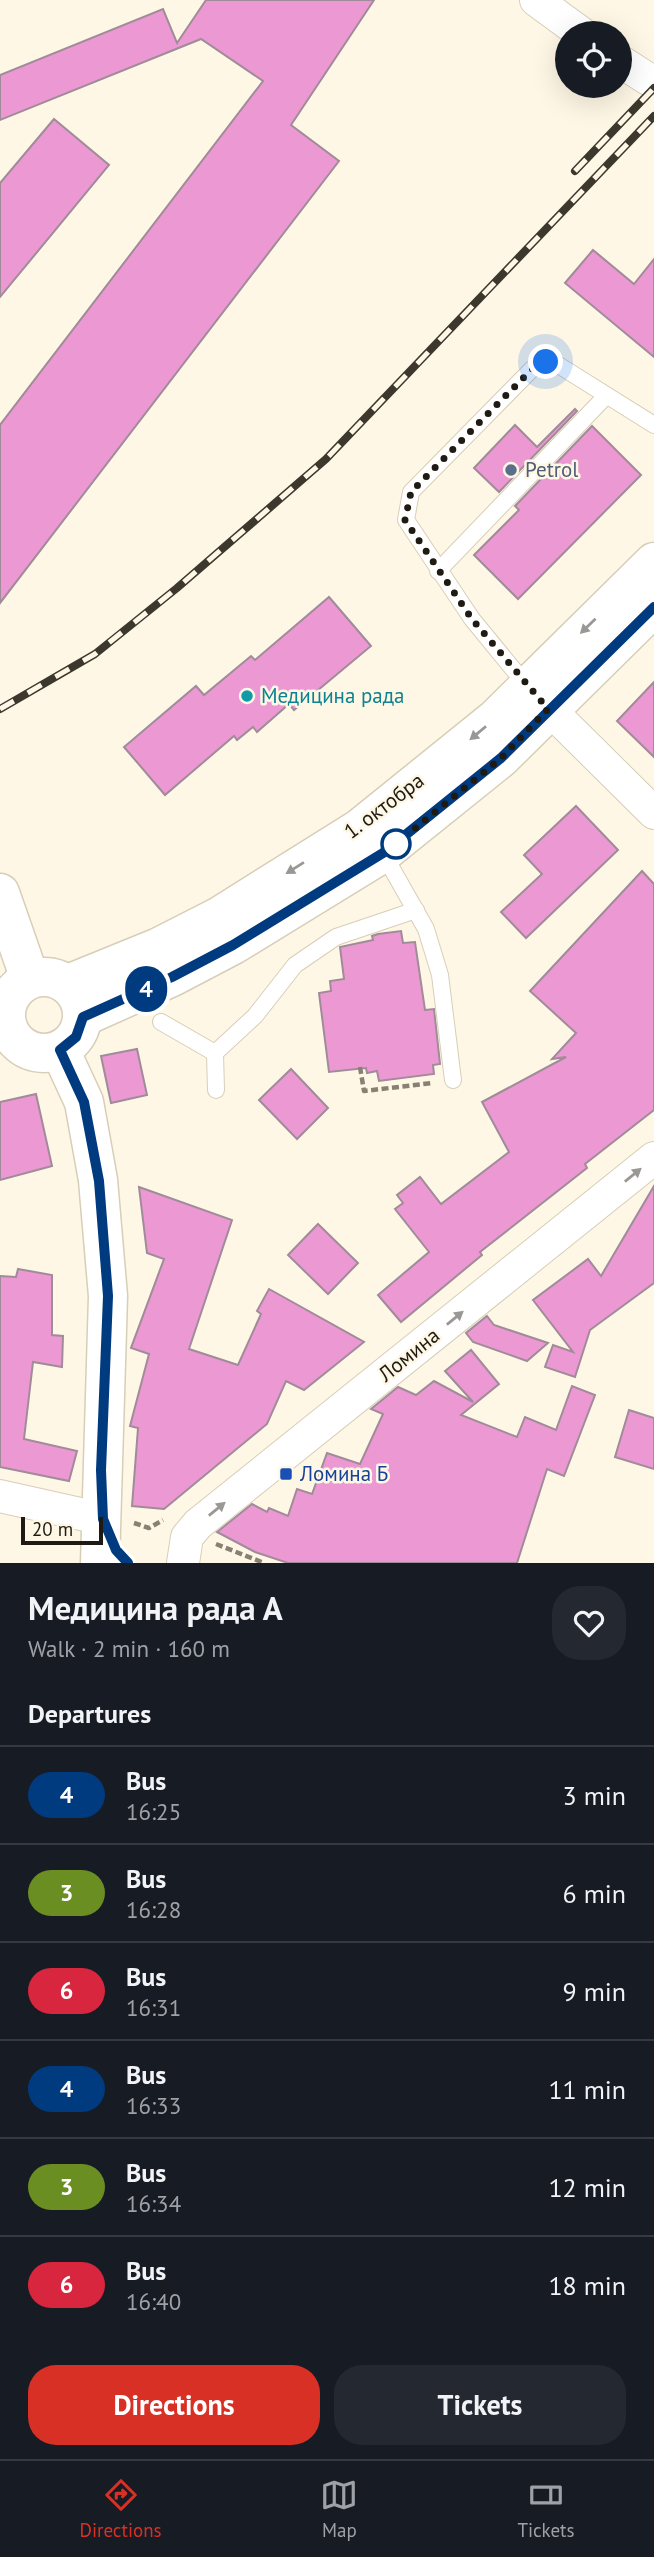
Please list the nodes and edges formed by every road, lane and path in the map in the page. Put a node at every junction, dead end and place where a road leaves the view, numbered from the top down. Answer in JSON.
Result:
{"nodes":[{"id":1,"x":536,"y":0,"type":"edge"},
{"id":2,"x":564,"y":21,"type":"edge"},
{"id":3,"x":632,"y":69,"type":"edge"},
{"id":4,"x":648,"y":79,"type":"dead end"},
{"id":5,"x":606,"y":396,"type":"junction"},
{"id":6,"x":654,"y":425,"type":"edge"},
{"id":7,"x":654,"y":562,"type":"edge"},
{"id":8,"x":438,"y":571,"type":"junction"},
{"id":9,"x":654,"y":607,"type":"edge"},
{"id":10,"x":537,"y":697,"type":"junction"},
{"id":11,"x":654,"y":813,"type":"edge"},
{"id":12,"x":383,"y":853,"type":"junction"},
{"id":13,"x":0,"y":893,"type":"edge"},
{"id":14,"x":416,"y":910,"type":"junction"},
{"id":15,"x":30,"y":979,"type":"junction"},
{"id":16,"x":75,"y":1000,"type":"junction"},
{"id":17,"x":161,"y":1022,"type":"dead end"},
{"id":18,"x":5,"y":1030,"type":"edge"},
{"id":19,"x":60,"y":1050,"type":"junction"},
{"id":20,"x":215,"y":1052,"type":"junction"},
{"id":21,"x":360,"y":1067,"type":"dead end"},
{"id":22,"x":453,"y":1080,"type":"joint"},
{"id":23,"x":216,"y":1090,"type":"dead end"},
{"id":24,"x":654,"y":1158,"type":"edge"},
{"id":25,"x":0,"y":1496,"type":"edge"},
{"id":26,"x":115,"y":1517,"type":"junction"},
{"id":27,"x":198,"y":1524,"type":"junction"},
{"id":28,"x":100,"y":1563,"type":"edge"},
{"id":29,"x":128,"y":1563,"type":"edge"},
{"id":30,"x":183,"y":1563,"type":"edge"},
{"id":31,"x":264,"y":1563,"type":"edge"}],
"edges":[{"from":1,"to":2,"type":"street"},
{"from":3,"to":4,"type":"street"},
{"from":5,"to":6,"type":"lane"},
{"from":5,"to":8,"type":"lane"},
{"from":5,"to":8,"type":"lane"},
{"from":7,"to":10,"type":"main road","name":"1. октобра","one_way":true},
{"from":8,"to":10,"type":"lane"},
{"from":9,"to":10,"type":"main road","name":"1. октобра"},
{"from":10,"to":11,"type":"street"},
{"from":10,"to":12,"type":"main road","name":"1. октобра"},
{"from":10,"to":16,"type":"main road","name":"1. октобра","one_way":true},
{"from":12,"to":14,"type":"lane"},
{"from":12,"to":16,"type":"main road","name":"1. октобра"},
{"from":13,"to":15,"type":"main road"},
{"from":14,"to":20,"type":"lane"},
{"from":14,"to":22,"type":"lane"},
{"from":15,"to":16,"type":"main road"},
{"from":15,"to":18,"type":"main road"},
{"from":16,"to":19,"type":"main road"},
{"from":17,"to":20,"type":"lane"},
{"from":18,"to":19,"type":"main road"},
{"from":19,"to":26,"type":"main road"},
{"from":20,"to":23,"type":"lane"},
{"from":21,"to":22,"type":"path"},
{"from":27,"to":24,"type":"street","name":"Ломина","one_way":true},
{"from":25,"to":26,"type":"street"},
{"from":26,"to":27,"type":"path"},
{"from":26,"to":28,"type":"main road"},
{"from":26,"to":29,"type":"main road"},
{"from":27,"to":30,"type":"street","name":"Ломина"},
{"from":27,"to":31,"type":"path"}]}
